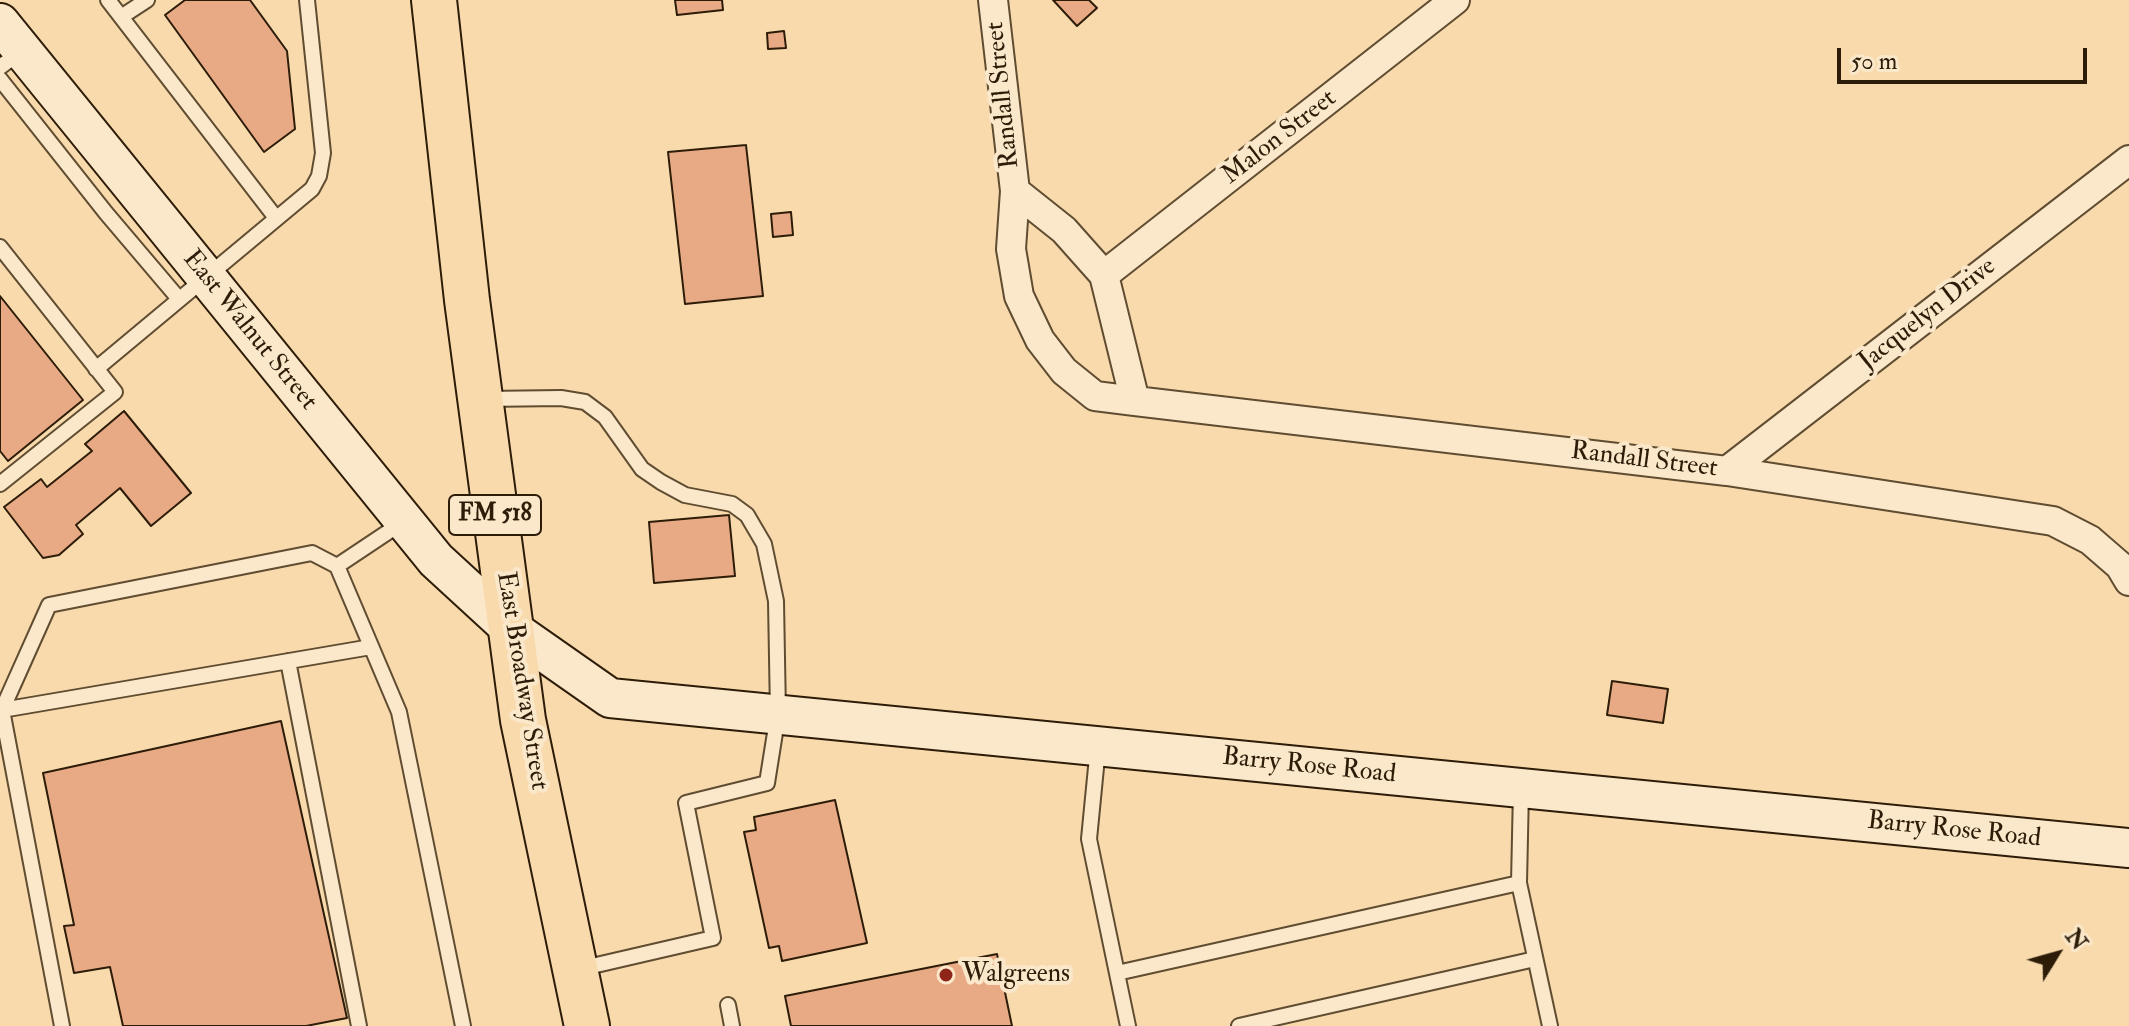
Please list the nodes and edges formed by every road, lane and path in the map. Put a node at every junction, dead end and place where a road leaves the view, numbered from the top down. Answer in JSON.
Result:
{"nodes":[{"id":1,"x":108,"y":0,"type":"edge"},
{"id":2,"x":147,"y":0,"type":"edge"},
{"id":3,"x":307,"y":0,"type":"edge"},
{"id":4,"x":434,"y":0,"type":"edge"},
{"id":5,"x":993,"y":0,"type":"edge"},
{"id":6,"x":1455,"y":0,"type":"edge"},
{"id":7,"x":121,"y":17,"type":"junction"},
{"id":8,"x":6,"y":55,"type":"edge"},
{"id":9,"x":2129,"y":160,"type":"edge"},
{"id":10,"x":1015,"y":191,"type":"junction"},
{"id":11,"x":276,"y":218,"type":"junction"},
{"id":12,"x":0,"y":247,"type":"edge"},
{"id":13,"x":1104,"y":275,"type":"junction"},
{"id":14,"x":192,"y":288,"type":"junction"},
{"id":15,"x":96,"y":369,"type":"junction"},
{"id":16,"x":480,"y":399,"type":"junction"},
{"id":17,"x":1135,"y":401,"type":"junction"},
{"id":18,"x":1727,"y":471,"type":"junction"},
{"id":19,"x":0,"y":484,"type":"edge"},
{"id":20,"x":403,"y":521,"type":"junction"},
{"id":21,"x":337,"y":566,"type":"junction"},
{"id":22,"x":2129,"y":581,"type":"edge"},
{"id":23,"x":510,"y":628,"type":"junction"},
{"id":24,"x":371,"y":647,"type":"junction"},
{"id":25,"x":288,"y":661,"type":"junction"},
{"id":26,"x":2,"y":710,"type":"junction"},
{"id":27,"x":778,"y":714,"type":"junction"},
{"id":28,"x":1098,"y":747,"type":"junction"},
{"id":29,"x":1521,"y":788,"type":"junction"},
{"id":30,"x":2129,"y":848,"type":"edge"},
{"id":31,"x":1519,"y":883,"type":"junction"},
{"id":32,"x":1535,"y":959,"type":"junction"},
{"id":33,"x":575,"y":970,"type":"junction"},
{"id":34,"x":1117,"y":973,"type":"junction"},
{"id":35,"x":728,"y":1005,"type":"dead end"},
{"id":36,"x":62,"y":1026,"type":"edge"},
{"id":37,"x":359,"y":1026,"type":"edge"},
{"id":38,"x":463,"y":1026,"type":"edge"},
{"id":39,"x":587,"y":1026,"type":"edge"},
{"id":40,"x":732,"y":1026,"type":"edge"},
{"id":41,"x":1128,"y":1026,"type":"edge"},
{"id":42,"x":1239,"y":1026,"type":"edge"},
{"id":43,"x":1550,"y":1026,"type":"edge"}],
"edges":[{"from":1,"to":7,"type":"lane"},
{"from":2,"to":7,"type":"lane"},
{"from":3,"to":11,"type":"lane"},
{"from":4,"to":16,"type":"main road","name":"East Broadway Street","number":"FM 518"},
{"from":5,"to":10,"type":"street","name":"Randall Street"},
{"from":6,"to":13,"type":"street","name":"Malon Street"},
{"from":7,"to":11,"type":"lane"},
{"from":8,"to":14,"type":"main road","name":"East Walnut Street"},
{"from":9,"to":18,"type":"street","name":"Jacquelyn Drive"},
{"from":10,"to":13,"type":"street","name":"Randall Street"},
{"from":10,"to":17,"type":"street","name":"Randall Street"},
{"from":11,"to":14,"type":"lane"},
{"from":12,"to":15,"type":"lane"},
{"from":13,"to":17,"type":"street","name":"Randall Street"},
{"from":14,"to":15,"type":"lane"},
{"from":14,"to":20,"type":"main road","name":"East Walnut Street"},
{"from":15,"to":19,"type":"lane"},
{"from":16,"to":23,"type":"main road","name":"East Broadway Street","number":"FM 518"},
{"from":16,"to":27,"type":"lane"},
{"from":17,"to":18,"type":"street","name":"Randall Street"},
{"from":18,"to":22,"type":"street","name":"Randall Street"},
{"from":20,"to":21,"type":"lane"},
{"from":20,"to":23,"type":"main road","name":"East Walnut Street"},
{"from":21,"to":24,"type":"lane"},
{"from":21,"to":26,"type":"lane"},
{"from":23,"to":27,"type":"main road","name":"Barry Rose Road"},
{"from":23,"to":33,"type":"main road","name":"East Broadway Street","number":"FM 518"},
{"from":24,"to":25,"type":"lane"},
{"from":24,"to":38,"type":"lane"},
{"from":25,"to":26,"type":"lane"},
{"from":25,"to":37,"type":"lane"},
{"from":26,"to":36,"type":"lane"},
{"from":27,"to":28,"type":"main road","name":"Barry Rose Road"},
{"from":27,"to":33,"type":"lane"},
{"from":28,"to":29,"type":"main road","name":"Barry Rose Road"},
{"from":28,"to":34,"type":"lane"},
{"from":29,"to":30,"type":"main road","name":"Barry Rose Road"},
{"from":29,"to":31,"type":"lane"},
{"from":31,"to":32,"type":"lane"},
{"from":31,"to":34,"type":"lane"},
{"from":32,"to":42,"type":"lane"},
{"from":32,"to":43,"type":"lane"},
{"from":33,"to":39,"type":"main road","name":"East Broadway Street","number":"FM 518"},
{"from":34,"to":41,"type":"lane"},
{"from":35,"to":40,"type":"lane"}]}
